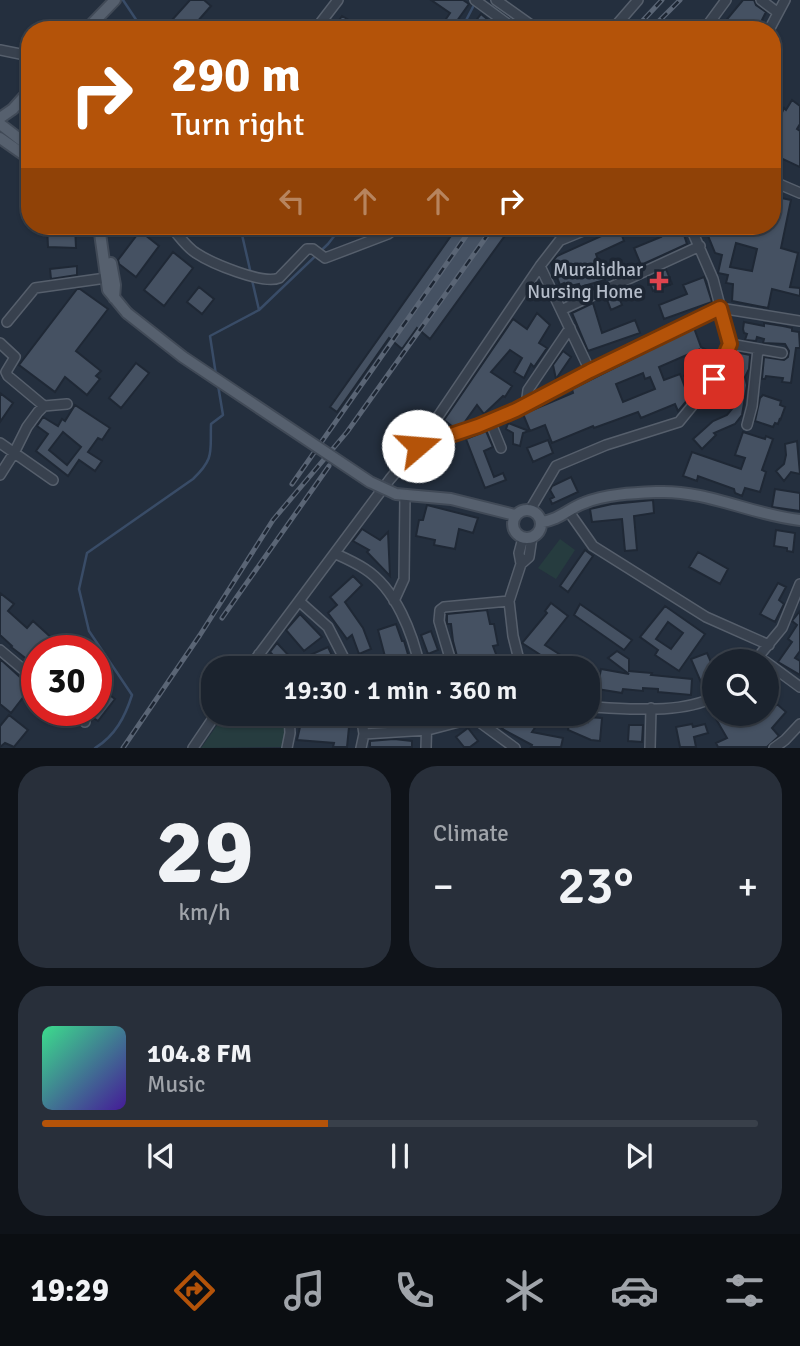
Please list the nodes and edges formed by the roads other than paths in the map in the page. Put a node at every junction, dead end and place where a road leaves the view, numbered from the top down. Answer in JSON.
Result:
{"nodes":[{"id":1,"x":338,"y":0,"type":"edge"},
{"id":2,"x":475,"y":0,"type":"edge"},
{"id":3,"x":496,"y":0,"type":"edge"},
{"id":4,"x":638,"y":0,"type":"edge"},
{"id":5,"x":726,"y":0,"type":"edge"},
{"id":6,"x":761,"y":0,"type":"edge"},
{"id":7,"x":785,"y":0,"type":"edge"},
{"id":8,"x":111,"y":4,"type":"edge"},
{"id":9,"x":777,"y":12,"type":"junction"},
{"id":10,"x":95,"y":21,"type":"edge"},
{"id":11,"x":322,"y":21,"type":"edge"},
{"id":12,"x":504,"y":21,"type":"edge"},
{"id":13,"x":525,"y":21,"type":"edge"},
{"id":14,"x":620,"y":21,"type":"edge"},
{"id":15,"x":711,"y":21,"type":"edge"},
{"id":16,"x":773,"y":21,"type":"edge"},
{"id":17,"x":0,"y":50,"type":"edge"},
{"id":18,"x":21,"y":54,"type":"edge"},
{"id":19,"x":21,"y":100,"type":"edge"},
{"id":20,"x":1,"y":128,"type":"edge"},
{"id":21,"x":21,"y":141,"type":"edge"},
{"id":22,"x":21,"y":149,"type":"edge"},
{"id":23,"x":781,"y":185,"type":"edge"},
{"id":24,"x":800,"y":194,"type":"edge"},
{"id":25,"x":100,"y":235,"type":"edge"},
{"id":26,"x":107,"y":235,"type":"edge"},
{"id":27,"x":178,"y":235,"type":"edge"},
{"id":28,"x":385,"y":235,"type":"edge"},
{"id":29,"x":565,"y":235,"type":"edge"},
{"id":30,"x":573,"y":235,"type":"edge"},
{"id":31,"x":694,"y":235,"type":"edge"},
{"id":32,"x":561,"y":240,"type":"junction"},
{"id":33,"x":700,"y":246,"type":"junction"},
{"id":34,"x":540,"y":266,"type":"junction"},
{"id":35,"x":106,"y":278,"type":"junction"},
{"id":36,"x":114,"y":298,"type":"junction"},
{"id":37,"x":720,"y":308,"type":"junction"},
{"id":38,"x":561,"y":310,"type":"junction"},
{"id":39,"x":800,"y":321,"type":"edge"},
{"id":40,"x":7,"y":322,"type":"dead end"},
{"id":41,"x":570,"y":328,"type":"junction"},
{"id":42,"x":0,"y":343,"type":"edge"},
{"id":43,"x":730,"y":344,"type":"junction"},
{"id":44,"x":758,"y":349,"type":"junction"},
{"id":45,"x":782,"y":353,"type":"dead end"},
{"id":46,"x":590,"y":371,"type":"junction"},
{"id":47,"x":67,"y":404,"type":"dead end"},
{"id":48,"x":526,"y":405,"type":"junction"},
{"id":49,"x":44,"y":406,"type":"junction"},
{"id":50,"x":490,"y":421,"type":"junction"},
{"id":51,"x":747,"y":425,"type":"dead end"},
{"id":52,"x":0,"y":443,"type":"edge"},
{"id":53,"x":418,"y":446,"type":"junction"},
{"id":54,"x":501,"y":448,"type":"dead end"},
{"id":55,"x":14,"y":453,"type":"junction"},
{"id":56,"x":0,"y":475,"type":"edge"},
{"id":57,"x":53,"y":480,"type":"dead end"},
{"id":58,"x":400,"y":494,"type":"junction"},
{"id":59,"x":530,"y":510,"type":"junction"},
{"id":60,"x":569,"y":512,"type":"junction"},
{"id":61,"x":515,"y":515,"type":"junction"},
{"id":62,"x":800,"y":520,"type":"edge"},
{"id":63,"x":541,"y":522,"type":"junction"},
{"id":64,"x":528,"y":538,"type":"junction"},
{"id":65,"x":335,"y":554,"type":"junction"},
{"id":66,"x":800,"y":584,"type":"edge"},
{"id":67,"x":299,"y":601,"type":"junction"},
{"id":68,"x":394,"y":601,"type":"junction"},
{"id":69,"x":509,"y":601,"type":"junction"},
{"id":70,"x":769,"y":645,"type":"junction"},
{"id":71,"x":767,"y":649,"type":"edge"},
{"id":72,"x":0,"y":650,"type":"edge"},
{"id":73,"x":259,"y":654,"type":"edge"},
{"id":74,"x":343,"y":656,"type":"edge"},
{"id":75,"x":418,"y":656,"type":"edge"},
{"id":76,"x":449,"y":656,"type":"edge"},
{"id":77,"x":518,"y":656,"type":"edge"},
{"id":78,"x":21,"y":668,"type":"edge"},
{"id":79,"x":779,"y":672,"type":"edge"},
{"id":80,"x":800,"y":687,"type":"edge"},
{"id":81,"x":702,"y":701,"type":"edge"},
{"id":82,"x":600,"y":706,"type":"edge"},
{"id":83,"x":651,"y":708,"type":"junction"},
{"id":84,"x":800,"y":724,"type":"edge"},
{"id":85,"x":207,"y":726,"type":"edge"},
{"id":86,"x":290,"y":726,"type":"edge"},
{"id":87,"x":363,"y":726,"type":"edge"},
{"id":88,"x":428,"y":726,"type":"edge"},
{"id":89,"x":441,"y":726,"type":"edge"},
{"id":90,"x":487,"y":726,"type":"edge"},
{"id":91,"x":428,"y":730,"type":"junction"},
{"id":92,"x":365,"y":734,"type":"junction"},
{"id":93,"x":785,"y":740,"type":"junction"},
{"id":94,"x":192,"y":747,"type":"edge"},
{"id":95,"x":287,"y":747,"type":"edge"},
{"id":96,"x":361,"y":747,"type":"edge"},
{"id":97,"x":426,"y":747,"type":"edge"},
{"id":98,"x":515,"y":747,"type":"edge"},
{"id":99,"x":650,"y":747,"type":"edge"},
{"id":100,"x":774,"y":747,"type":"edge"},
{"id":101,"x":793,"y":747,"type":"edge"}],
"edges":[{"from":1,"to":11,"type":"street"},
{"from":2,"to":12,"type":"street"},
{"from":3,"to":13,"type":"street"},
{"from":4,"to":14,"type":"street"},
{"from":5,"to":15,"type":"street"},
{"from":6,"to":9,"type":"street"},
{"from":7,"to":9,"type":"street"},
{"from":8,"to":10,"type":"main road"},
{"from":9,"to":16,"type":"street"},
{"from":17,"to":18,"type":"street"},
{"from":19,"to":20,"type":"main road"},
{"from":20,"to":21,"type":"main road"},
{"from":20,"to":22,"type":"main road"},
{"from":23,"to":24,"type":"street"},
{"from":25,"to":35,"type":"main road"},
{"from":26,"to":36,"type":"main road"},
{"from":27,"to":28,"type":"street"},
{"from":29,"to":32,"type":"street"},
{"from":30,"to":32,"type":"street"},
{"from":31,"to":33,"type":"street"},
{"from":32,"to":34,"type":"street"},
{"from":33,"to":37,"type":"street"},
{"from":33,"to":38,"type":"street"},
{"from":34,"to":38,"type":"street"},
{"from":34,"to":53,"type":"street"},
{"from":35,"to":36,"type":"main road"},
{"from":35,"to":40,"type":"street"},
{"from":36,"to":58,"type":"main road","bridge":true},
{"from":37,"to":39,"type":"street"},
{"from":37,"to":43,"type":"street"},
{"from":37,"to":46,"type":"street"},
{"from":38,"to":41,"type":"street"},
{"from":41,"to":46,"type":"street"},
{"from":41,"to":48,"type":"street"},
{"from":42,"to":49,"type":"street"},
{"from":43,"to":44,"type":"street"},
{"from":43,"to":59,"type":"street"},
{"from":44,"to":45,"type":"street"},
{"from":44,"to":51,"type":"street"},
{"from":46,"to":48,"type":"street"},
{"from":47,"to":49,"type":"street"},
{"from":48,"to":50,"type":"street"},
{"from":49,"to":55,"type":"street"},
{"from":50,"to":53,"type":"street"},
{"from":50,"to":54,"type":"street"},
{"from":52,"to":55,"type":"street"},
{"from":53,"to":65,"type":"street"},
{"from":55,"to":56,"type":"street"},
{"from":55,"to":57,"type":"street"},
{"from":58,"to":61,"type":"main road"},
{"from":58,"to":68,"type":"street"},
{"from":59,"to":61,"type":"main road"},
{"from":59,"to":63,"type":"main road"},
{"from":60,"to":62,"type":"main road"},
{"from":60,"to":63,"type":"main road"},
{"from":60,"to":70,"type":"street"},
{"from":61,"to":64,"type":"main road"},
{"from":63,"to":64,"type":"main road"},
{"from":64,"to":69,"type":"street"},
{"from":65,"to":67,"type":"street"},
{"from":65,"to":68,"type":"street"},
{"from":66,"to":70,"type":"street"},
{"from":67,"to":73,"type":"street"},
{"from":67,"to":74,"type":"street"},
{"from":68,"to":75,"type":"street"},
{"from":69,"to":76,"type":"street"},
{"from":69,"to":77,"type":"street"},
{"from":70,"to":71,"type":"street"},
{"from":72,"to":78,"type":"street"},
{"from":79,"to":80,"type":"street"},
{"from":81,"to":83,"type":"street"},
{"from":82,"to":83,"type":"street"},
{"from":83,"to":99,"type":"street"},
{"from":84,"to":93,"type":"street"},
{"from":85,"to":94,"type":"street"},
{"from":86,"to":95,"type":"street"},
{"from":87,"to":92,"type":"street"},
{"from":88,"to":91,"type":"street"},
{"from":89,"to":91,"type":"street"},
{"from":90,"to":98,"type":"street"},
{"from":91,"to":92,"type":"street"},
{"from":91,"to":97,"type":"street"},
{"from":92,"to":96,"type":"street"},
{"from":93,"to":100,"type":"street"},
{"from":93,"to":101,"type":"street"}]}
